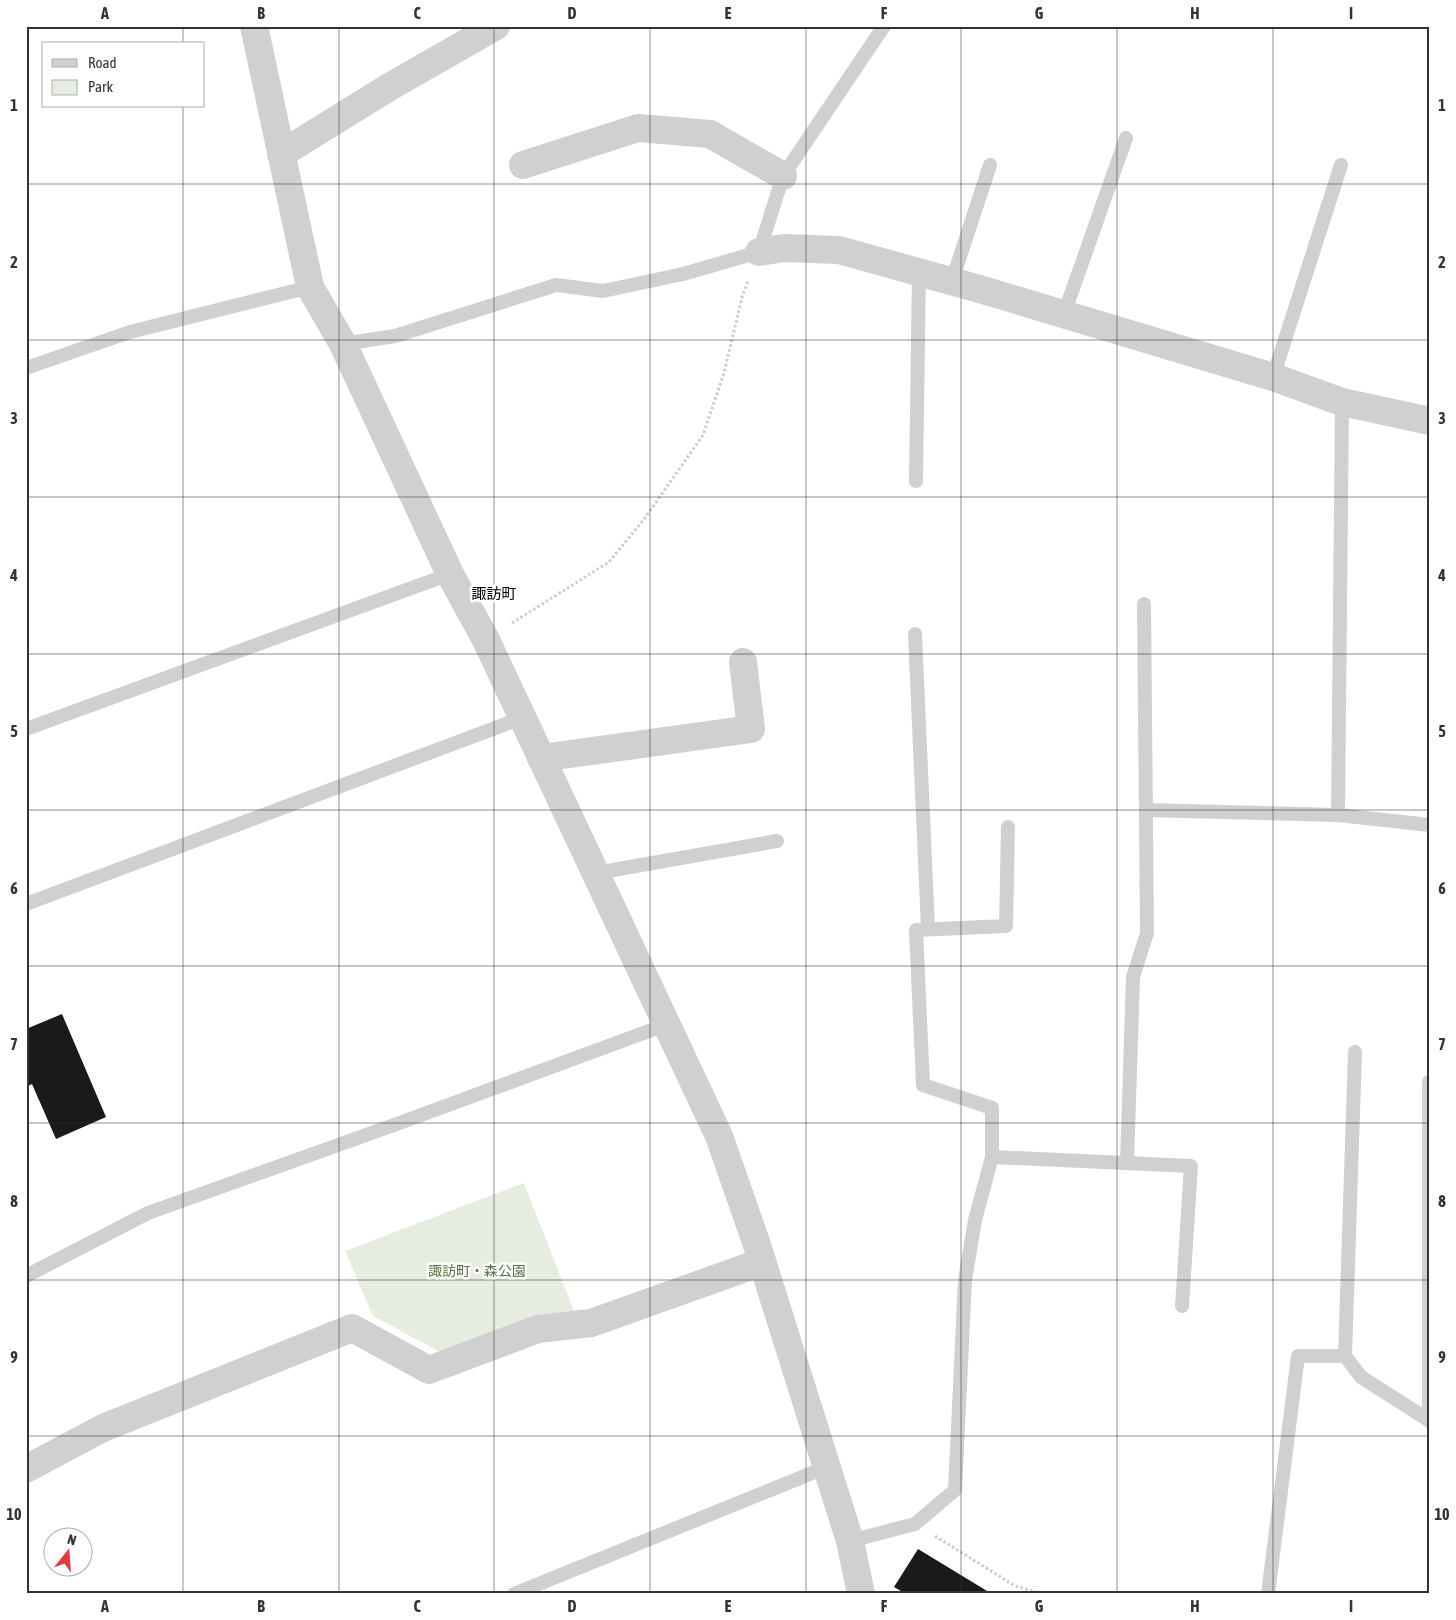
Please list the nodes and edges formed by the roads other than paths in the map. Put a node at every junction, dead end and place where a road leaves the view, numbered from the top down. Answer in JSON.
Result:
{"nodes":[{"id":1,"x":254,"y":26,"type":"edge"},
{"id":2,"x":496,"y":26,"type":"edge"},
{"id":3,"x":884,"y":26,"type":"edge"},
{"id":4,"x":1126,"y":138,"type":"dead end"},
{"id":5,"x":281,"y":154,"type":"junction"},
{"id":6,"x":523,"y":165,"type":"dead end"},
{"id":7,"x":990,"y":165,"type":"dead end"},
{"id":8,"x":1341,"y":165,"type":"dead end"},
{"id":9,"x":783,"y":176,"type":"junction"},
{"id":10,"x":759,"y":252,"type":"junction"},
{"id":11,"x":919,"y":272,"type":"junction"},
{"id":12,"x":952,"y":281,"type":"junction"},
{"id":13,"x":310,"y":287,"type":"junction"},
{"id":14,"x":1064,"y":314,"type":"junction"},
{"id":15,"x":343,"y":344,"type":"junction"},
{"id":16,"x":26,"y":368,"type":"edge"},
{"id":17,"x":1273,"y":377,"type":"junction"},
{"id":18,"x":1342,"y":402,"type":"junction"},
{"id":19,"x":1430,"y":421,"type":"edge"},
{"id":20,"x":916,"y":481,"type":"dead end"},
{"id":21,"x":450,"y":574,"type":"junction"},
{"id":22,"x":1144,"y":604,"type":"dead end"},
{"id":23,"x":915,"y":634,"type":"dead end"},
{"id":24,"x":743,"y":662,"type":"dead end"},
{"id":25,"x":522,"y":718,"type":"junction"},
{"id":26,"x":26,"y":729,"type":"edge"},
{"id":27,"x":541,"y":758,"type":"junction"},
{"id":28,"x":1146,"y":810,"type":"junction"},
{"id":29,"x":1338,"y":815,"type":"junction"},
{"id":30,"x":1430,"y":825,"type":"edge"},
{"id":31,"x":1008,"y":828,"type":"dead end"},
{"id":32,"x":778,"y":841,"type":"dead end"},
{"id":33,"x":596,"y":873,"type":"junction"},
{"id":34,"x":26,"y":904,"type":"edge"},
{"id":35,"x":928,"y":929,"type":"junction"},
{"id":36,"x":668,"y":1024,"type":"junction"},
{"id":37,"x":1355,"y":1052,"type":"dead end"},
{"id":38,"x":1430,"y":1082,"type":"edge"},
{"id":39,"x":992,"y":1158,"type":"junction"},
{"id":40,"x":1127,"y":1164,"type":"junction"},
{"id":41,"x":762,"y":1262,"type":"junction"},
{"id":42,"x":26,"y":1276,"type":"edge"},
{"id":43,"x":1182,"y":1306,"type":"dead end"},
{"id":44,"x":1345,"y":1356,"type":"junction"},
{"id":45,"x":1429,"y":1421,"type":"edge"},
{"id":46,"x":827,"y":1467,"type":"junction"},
{"id":47,"x":26,"y":1469,"type":"edge"},
{"id":48,"x":850,"y":1540,"type":"junction"},
{"id":49,"x":514,"y":1594,"type":"edge"},
{"id":50,"x":861,"y":1594,"type":"edge"},
{"id":51,"x":1268,"y":1594,"type":"edge"}],
"edges":[{"from":1,"to":5,"type":"street"},
{"from":2,"to":5,"type":"street"},
{"from":3,"to":9,"type":"lane"},
{"from":4,"to":14,"type":"lane"},
{"from":5,"to":13,"type":"street"},
{"from":6,"to":9,"type":"street"},
{"from":7,"to":12,"type":"lane"},
{"from":8,"to":17,"type":"lane"},
{"from":9,"to":10,"type":"lane"},
{"from":10,"to":11,"type":"street"},
{"from":10,"to":15,"type":"lane"},
{"from":11,"to":12,"type":"street"},
{"from":11,"to":20,"type":"lane"},
{"from":12,"to":14,"type":"street"},
{"from":13,"to":15,"type":"street"},
{"from":13,"to":16,"type":"lane"},
{"from":14,"to":17,"type":"street"},
{"from":15,"to":21,"type":"street"},
{"from":17,"to":18,"type":"street"},
{"from":18,"to":19,"type":"street"},
{"from":18,"to":29,"type":"lane"},
{"from":21,"to":25,"type":"street"},
{"from":21,"to":26,"type":"lane"},
{"from":22,"to":28,"type":"lane"},
{"from":23,"to":35,"type":"lane"},
{"from":24,"to":27,"type":"street"},
{"from":25,"to":27,"type":"street"},
{"from":25,"to":34,"type":"lane"},
{"from":27,"to":33,"type":"street"},
{"from":28,"to":29,"type":"lane"},
{"from":28,"to":40,"type":"lane"},
{"from":29,"to":30,"type":"lane"},
{"from":31,"to":35,"type":"lane"},
{"from":32,"to":33,"type":"lane"},
{"from":33,"to":36,"type":"street"},
{"from":35,"to":39,"type":"lane"},
{"from":36,"to":41,"type":"street"},
{"from":36,"to":42,"type":"lane"},
{"from":37,"to":44,"type":"lane"},
{"from":38,"to":45,"type":"lane"},
{"from":39,"to":40,"type":"lane"},
{"from":39,"to":48,"type":"lane"},
{"from":40,"to":43,"type":"lane"},
{"from":41,"to":46,"type":"street"},
{"from":41,"to":47,"type":"street"},
{"from":44,"to":45,"type":"lane"},
{"from":44,"to":51,"type":"lane"},
{"from":46,"to":48,"type":"street"},
{"from":46,"to":49,"type":"lane"},
{"from":48,"to":50,"type":"street"}]}
